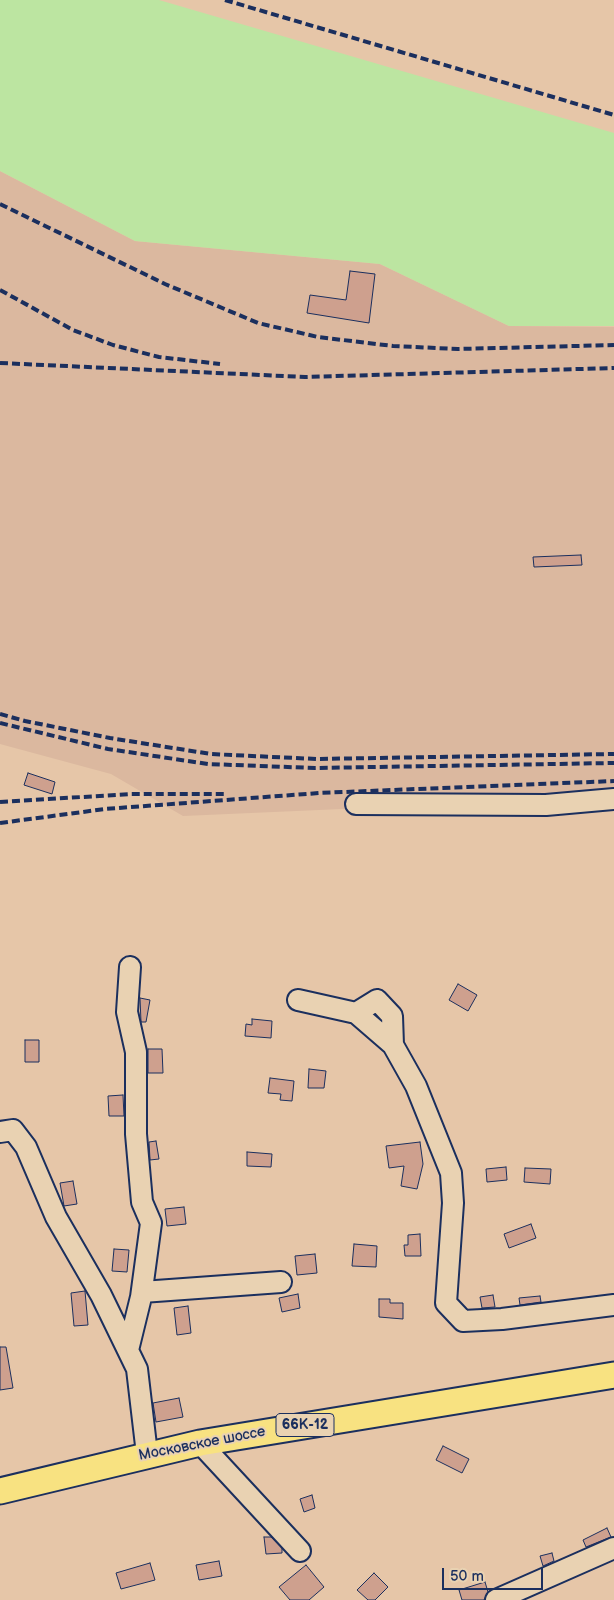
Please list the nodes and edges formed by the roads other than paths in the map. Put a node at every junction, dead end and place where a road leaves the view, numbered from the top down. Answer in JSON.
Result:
{"nodes":[{"id":1,"x":614,"y":799,"type":"edge"},
{"id":2,"x":356,"y":804,"type":"dead end"},
{"id":3,"x":130,"y":967,"type":"dead end"},
{"id":4,"x":298,"y":1000,"type":"dead end"},
{"id":5,"x":0,"y":1132,"type":"edge"},
{"id":6,"x":281,"y":1282,"type":"dead end"},
{"id":7,"x":142,"y":1292,"type":"junction"},
{"id":8,"x":614,"y":1305,"type":"edge"},
{"id":9,"x":128,"y":1350,"type":"junction"},
{"id":10,"x":614,"y":1376,"type":"edge"},
{"id":11,"x":200,"y":1442,"type":"junction"},
{"id":12,"x":147,"y":1454,"type":"junction"},
{"id":13,"x":0,"y":1491,"type":"edge"},
{"id":14,"x":614,"y":1548,"type":"edge"},
{"id":15,"x":300,"y":1551,"type":"dead end"},
{"id":16,"x":496,"y":1600,"type":"edge"}],
"edges":[{"from":1,"to":2,"type":"street"},
{"from":3,"to":7,"type":"street"},
{"from":4,"to":8,"type":"street"},
{"from":5,"to":9,"type":"street"},
{"from":6,"to":7,"type":"street"},
{"from":7,"to":9,"type":"street"},
{"from":9,"to":12,"type":"street"},
{"from":10,"to":11,"type":"main road","name":"Московское шоссе","number":"66К-12"},
{"from":11,"to":12,"type":"main road","name":"Московское шоссе","number":"66К-12"},
{"from":11,"to":15,"type":"street"},
{"from":12,"to":13,"type":"main road","name":"Московское шоссе","number":"66К-12"},
{"from":14,"to":16,"type":"street"}]}
